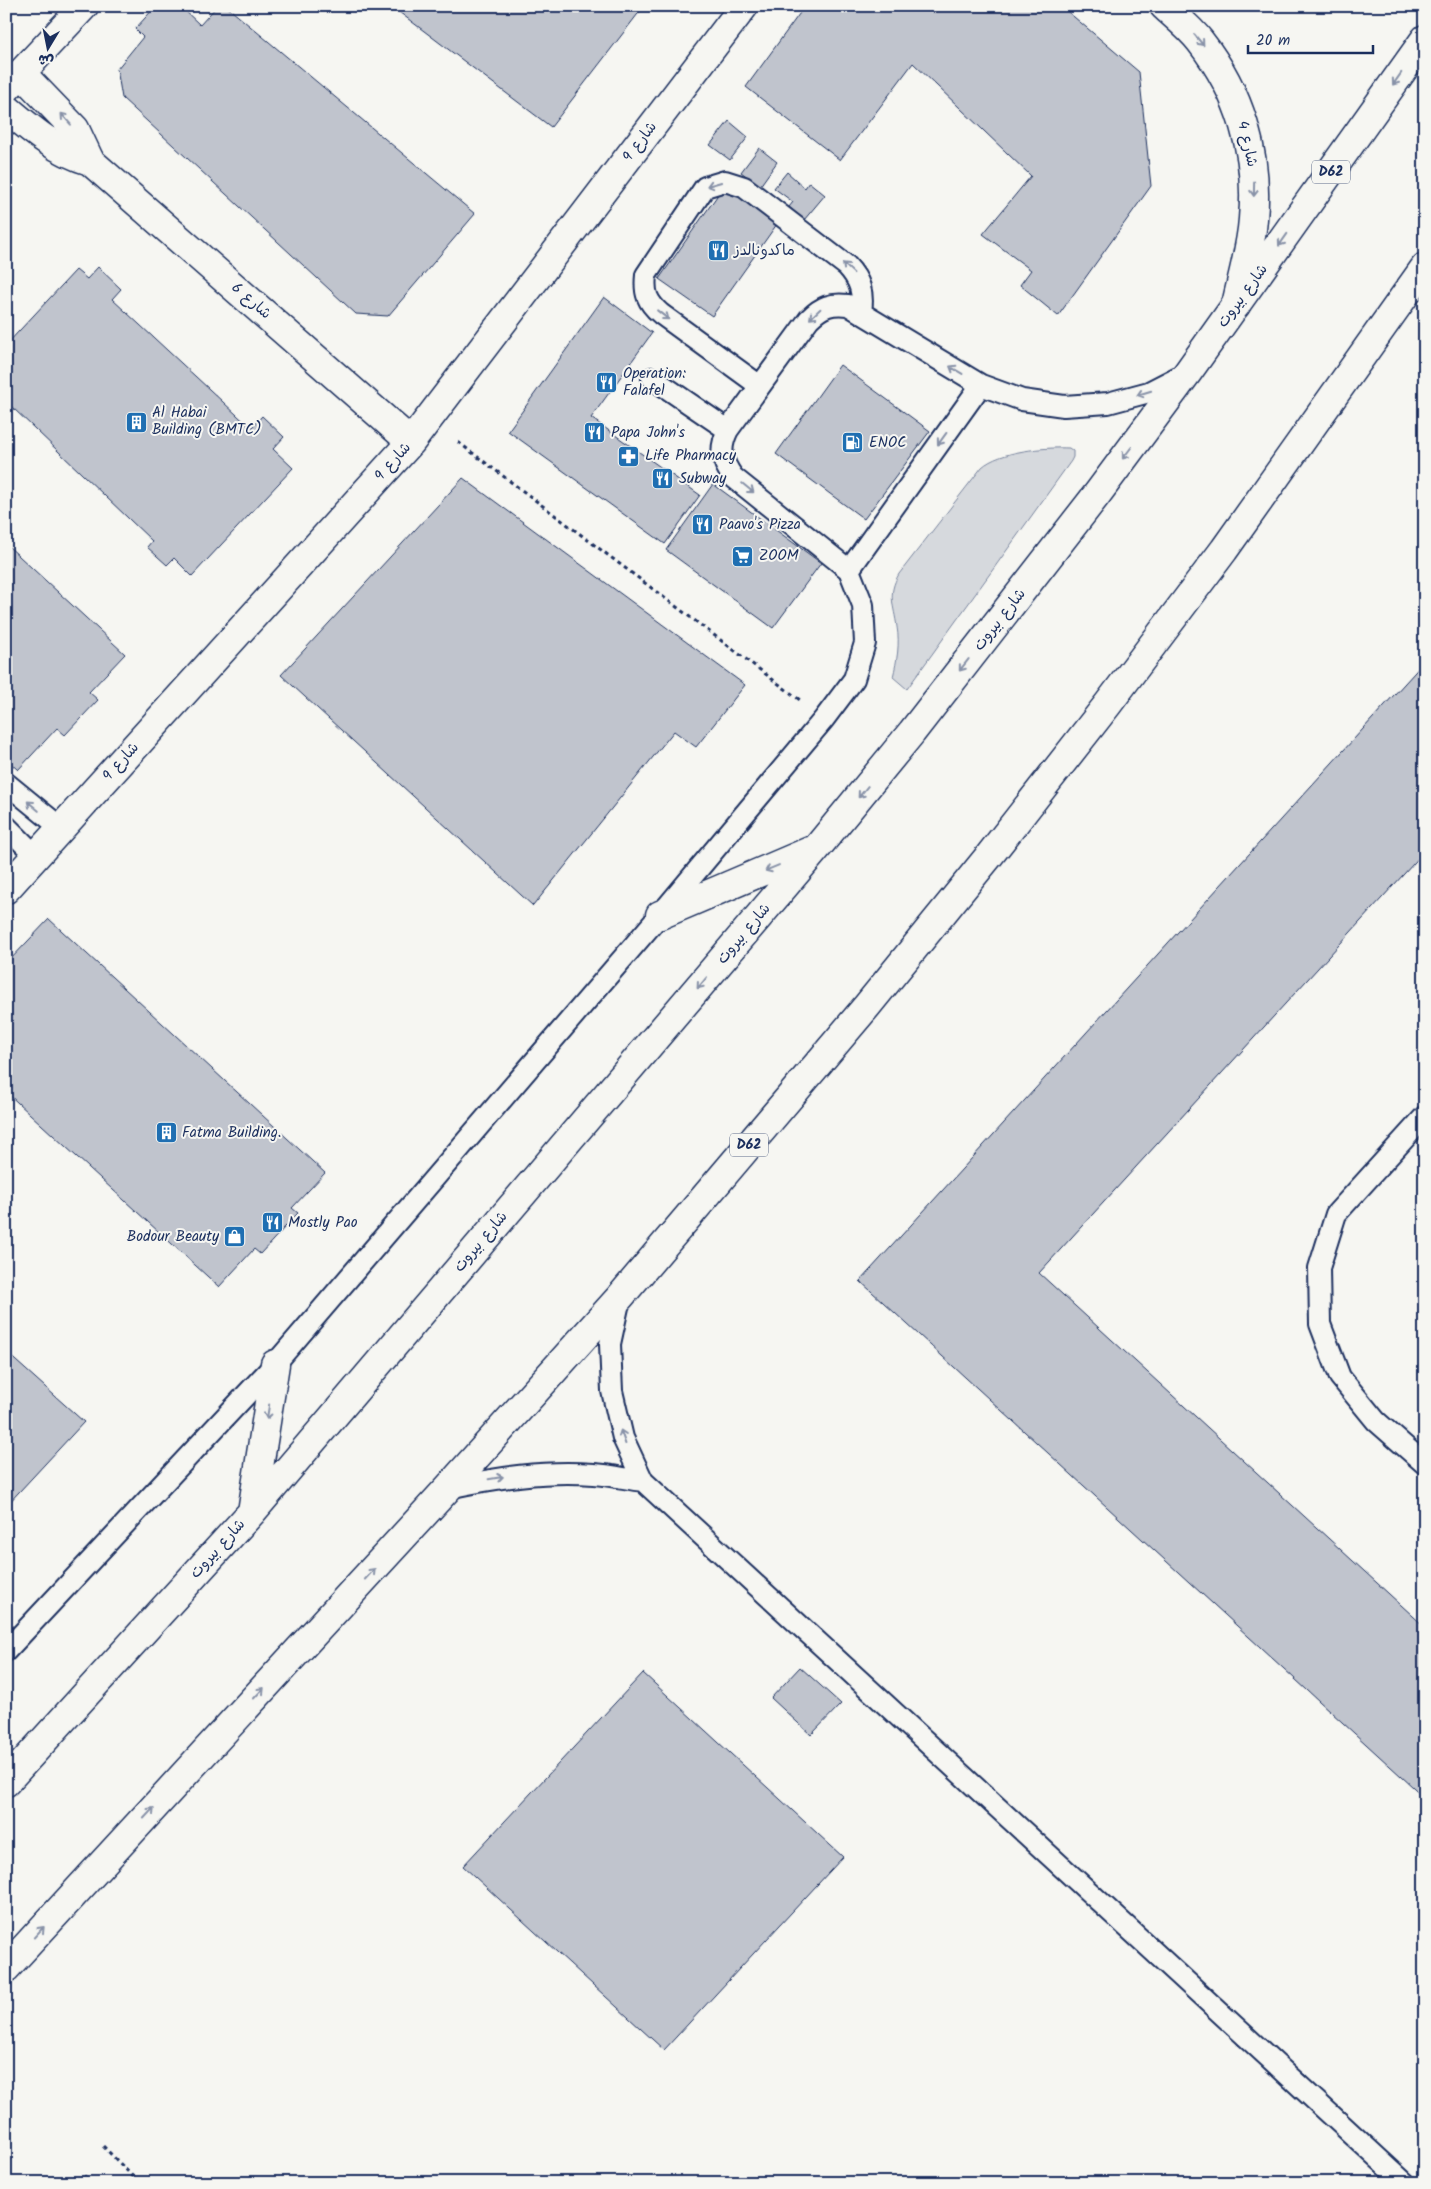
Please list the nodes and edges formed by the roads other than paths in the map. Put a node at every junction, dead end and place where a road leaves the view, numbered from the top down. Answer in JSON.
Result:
{"nodes":[{"id":1,"x":84,"y":6,"type":"edge"},
{"id":2,"x":744,"y":6,"type":"edge"},
{"id":3,"x":1164,"y":6,"type":"edge"},
{"id":4,"x":1425,"y":39,"type":"edge"},
{"id":5,"x":14,"y":81,"type":"edge"},
{"id":6,"x":6,"y":108,"type":"edge"},
{"id":7,"x":90,"y":161,"type":"junction"},
{"id":8,"x":1425,"y":267,"type":"edge"},
{"id":9,"x":1236,"y":305,"type":"junction"},
{"id":10,"x":861,"y":312,"type":"junction"},
{"id":11,"x":1188,"y":372,"type":"junction"},
{"id":12,"x":652,"y":378,"type":"dead end"},
{"id":13,"x":981,"y":385,"type":"junction"},
{"id":14,"x":760,"y":386,"type":"junction"},
{"id":15,"x":728,"y":430,"type":"junction"},
{"id":16,"x":411,"y":442,"type":"junction"},
{"id":17,"x":849,"y":570,"type":"junction"},
{"id":18,"x":6,"y":783,"type":"edge"},
{"id":19,"x":6,"y":826,"type":"edge"},
{"id":20,"x":61,"y":828,"type":"junction"},
{"id":21,"x":816,"y":849,"type":"junction"},
{"id":22,"x":36,"y":856,"type":"junction"},
{"id":23,"x":6,"y":889,"type":"edge"},
{"id":24,"x":660,"y":915,"type":"junction"},
{"id":25,"x":1425,"y":1116,"type":"edge"},
{"id":26,"x":620,"y":1297,"type":"junction"},
{"id":27,"x":275,"y":1364,"type":"junction"},
{"id":28,"x":1425,"y":1464,"type":"edge"},
{"id":29,"x":643,"y":1481,"type":"junction"},
{"id":30,"x":448,"y":1488,"type":"junction"},
{"id":31,"x":252,"y":1512,"type":"junction"},
{"id":32,"x":6,"y":1651,"type":"edge"},
{"id":33,"x":6,"y":1782,"type":"edge"},
{"id":34,"x":6,"y":1968,"type":"edge"},
{"id":35,"x":1405,"y":2183,"type":"edge"}],
"edges":[{"from":1,"to":5,"type":"main road"},
{"from":2,"to":16,"type":"main road","name":"شارع 9"},
{"from":3,"to":9,"type":"main road","name":"شارع 4","one_way":true},
{"from":4,"to":9,"type":"main road","name":"شارع بيروت","number":"D62","one_way":true},
{"from":7,"to":5,"type":"main road","name":"شارع 6","one_way":true},
{"from":6,"to":7,"type":"main road","name":"شارع 6"},
{"from":7,"to":16,"type":"main road","name":"شارع 6"},
{"from":8,"to":26,"type":"main road","number":"D62"},
{"from":9,"to":11,"type":"main road","name":"شارع بيروت","number":"D62"},
{"from":13,"to":10,"type":"lane","one_way":true},
{"from":10,"to":14,"type":"lane","one_way":true},
{"from":10,"to":14,"type":"lane","one_way":true},
{"from":11,"to":13,"type":"lane","one_way":true},
{"from":11,"to":21,"type":"main road","name":"شارع بيروت","number":"D62","one_way":true},
{"from":12,"to":15,"type":"lane"},
{"from":13,"to":17,"type":"lane","one_way":true},
{"from":14,"to":15,"type":"lane"},
{"from":15,"to":17,"type":"lane","one_way":true},
{"from":16,"to":20,"type":"main road","name":"شارع 9"},
{"from":17,"to":24,"type":"lane"},
{"from":20,"to":18,"type":"lane","one_way":true},
{"from":19,"to":22,"type":"lane"},
{"from":20,"to":22,"type":"main road","name":"شارع 9"},
{"from":21,"to":24,"type":"main road","one_way":true},
{"from":21,"to":31,"type":"main road","name":"شارع بيروت","number":"D62","one_way":true},
{"from":22,"to":23,"type":"main road","name":"شارع 9"},
{"from":24,"to":27,"type":"lane"},
{"from":25,"to":28,"type":"lane"},
{"from":29,"to":26,"type":"lane","one_way":true},
{"from":26,"to":30,"type":"main road","number":"D62"},
{"from":27,"to":31,"type":"main road","one_way":true},
{"from":27,"to":32,"type":"lane"},
{"from":30,"to":29,"type":"lane","one_way":true},
{"from":29,"to":35,"type":"lane"},
{"from":34,"to":30,"type":"main road","number":"D62","one_way":true},
{"from":31,"to":33,"type":"main road","name":"شارع بيروت","number":"D62"}]}
